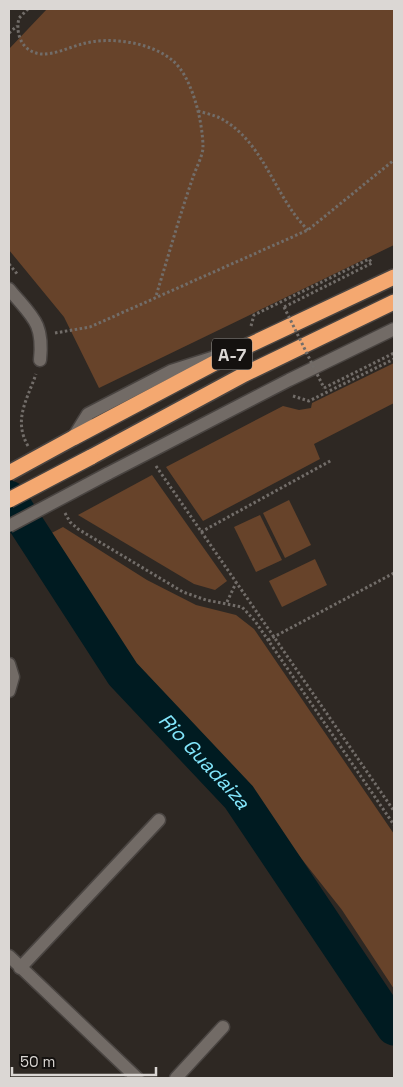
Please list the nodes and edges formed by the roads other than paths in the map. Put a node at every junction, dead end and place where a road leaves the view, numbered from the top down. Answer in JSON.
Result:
{"nodes":[{"id":1,"x":394,"y":276,"type":"edge"},
{"id":2,"x":9,"y":289,"type":"edge"},
{"id":3,"x":394,"y":302,"type":"edge"},
{"id":4,"x":394,"y":329,"type":"edge"},
{"id":5,"x":40,"y":360,"type":"road end"},
{"id":6,"x":9,"y":472,"type":"edge"},
{"id":7,"x":9,"y":500,"type":"edge"},
{"id":8,"x":9,"y":526,"type":"edge"},
{"id":9,"x":9,"y":664,"type":"edge"},
{"id":10,"x":9,"y":691,"type":"edge"},
{"id":11,"x":159,"y":820,"type":"dead end"},
{"id":12,"x":9,"y":956,"type":"edge"},
{"id":13,"x":20,"y":968,"type":"junction"},
{"id":14,"x":224,"y":1027,"type":"dead end"},
{"id":15,"x":137,"y":1078,"type":"edge"},
{"id":16,"x":176,"y":1078,"type":"edge"}],
"edges":[{"from":1,"to":6,"type":"highway","number":"A-7","bridge":true},
{"from":2,"to":5,"type":"street"},
{"from":3,"to":7,"type":"highway","number":"A-7","bridge":true},
{"from":4,"to":8,"type":"street","bridge":true},
{"from":9,"to":10,"type":"street"},
{"from":11,"to":13,"type":"street"},
{"from":12,"to":13,"type":"street"},
{"from":13,"to":15,"type":"street"},
{"from":14,"to":16,"type":"street"}]}
